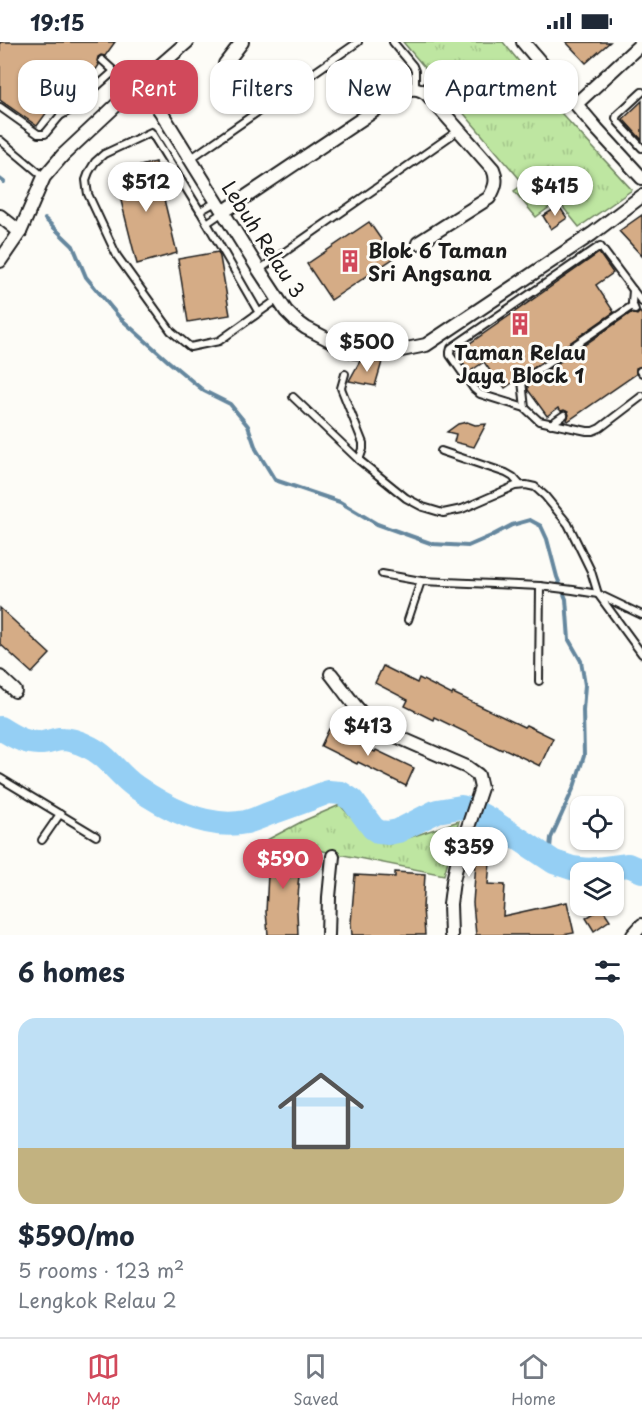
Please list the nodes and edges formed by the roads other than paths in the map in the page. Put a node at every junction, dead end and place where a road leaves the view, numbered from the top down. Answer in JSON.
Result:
{"nodes":[{"id":1,"x":188,"y":42,"type":"edge"},
{"id":2,"x":242,"y":42,"type":"edge"},
{"id":3,"x":358,"y":42,"type":"edge"},
{"id":4,"x":393,"y":42,"type":"edge"},
{"id":5,"x":523,"y":42,"type":"edge"},
{"id":6,"x":642,"y":43,"type":"edge"},
{"id":7,"x":102,"y":60,"type":"dead end"},
{"id":8,"x":167,"y":60,"type":"edge"},
{"id":9,"x":228,"y":60,"type":"edge"},
{"id":10,"x":538,"y":60,"type":"edge"},
{"id":11,"x":416,"y":88,"type":"junction"},
{"id":12,"x":642,"y":92,"type":"edge"},
{"id":13,"x":578,"y":102,"type":"edge"},
{"id":14,"x":578,"y":106,"type":"edge"},
{"id":15,"x":0,"y":107,"type":"edge"},
{"id":16,"x":110,"y":111,"type":"edge"},
{"id":17,"x":161,"y":114,"type":"edge"},
{"id":18,"x":60,"y":116,"type":"joint"},
{"id":19,"x":459,"y":130,"type":"junction"},
{"id":20,"x":0,"y":140,"type":"edge"},
{"id":21,"x":642,"y":148,"type":"edge"},
{"id":22,"x":190,"y":159,"type":"junction"},
{"id":23,"x":44,"y":177,"type":"junction"},
{"id":24,"x":642,"y":178,"type":"edge"},
{"id":25,"x":642,"y":196,"type":"edge"},
{"id":26,"x":220,"y":207,"type":"junction"},
{"id":27,"x":200,"y":211,"type":"junction"},
{"id":28,"x":0,"y":216,"type":"edge"},
{"id":29,"x":207,"y":223,"type":"junction"},
{"id":30,"x":20,"y":232,"type":"junction"},
{"id":31,"x":592,"y":234,"type":"junction"},
{"id":32,"x":418,"y":243,"type":"dead end"},
{"id":33,"x":600,"y":246,"type":"junction"},
{"id":34,"x":0,"y":261,"type":"edge"},
{"id":35,"x":259,"y":270,"type":"junction"},
{"id":36,"x":633,"y":289,"type":"junction"},
{"id":37,"x":279,"y":298,"type":"junction"},
{"id":38,"x":642,"y":302,"type":"edge"},
{"id":39,"x":259,"y":312,"type":"junction"},
{"id":40,"x":345,"y":374,"type":"dead end"},
{"id":41,"x":642,"y":396,"type":"edge"},
{"id":42,"x":293,"y":397,"type":"dead end"},
{"id":43,"x":525,"y":408,"type":"junction"},
{"id":44,"x":564,"y":415,"type":"dead end"},
{"id":45,"x":551,"y":424,"type":"junction"},
{"id":46,"x":441,"y":451,"type":"dead end"},
{"id":47,"x":359,"y":459,"type":"junction"},
{"id":48,"x":520,"y":485,"type":"junction"},
{"id":49,"x":382,"y":574,"type":"dead end"},
{"id":50,"x":421,"y":581,"type":"junction"},
{"id":51,"x":540,"y":586,"type":"junction"},
{"id":52,"x":598,"y":594,"type":"junction"},
{"id":53,"x":642,"y":615,"type":"edge"},
{"id":54,"x":408,"y":620,"type":"dead end"},
{"id":55,"x":642,"y":654,"type":"edge"},
{"id":56,"x":331,"y":674,"type":"dead end"},
{"id":57,"x":0,"y":677,"type":"edge"},
{"id":58,"x":539,"y":681,"type":"dead end"},
{"id":59,"x":15,"y":691,"type":"dead end"},
{"id":60,"x":0,"y":778,"type":"edge"},
{"id":61,"x":60,"y":814,"type":"junction"},
{"id":62,"x":96,"y":836,"type":"dead end"},
{"id":63,"x":42,"y":840,"type":"dead end"},
{"id":64,"x":333,"y":856,"type":"dead end"},
{"id":65,"x":642,"y":925,"type":"edge"},
{"id":66,"x":328,"y":935,"type":"edge"},
{"id":67,"x":452,"y":935,"type":"edge"},
{"id":68,"x":633,"y":935,"type":"edge"}],
"edges":[{"from":1,"to":8,"type":"street"},
{"from":2,"to":9,"type":"street"},
{"from":3,"to":22,"type":"lane"},
{"from":4,"to":11,"type":"lane"},
{"from":5,"to":10,"type":"street"},
{"from":6,"to":13,"type":"street"},
{"from":7,"to":18,"type":"lane"},
{"from":11,"to":19,"type":"street"},
{"from":11,"to":26,"type":"street"},
{"from":12,"to":21,"type":"lane"},
{"from":14,"to":24,"type":"street"},
{"from":15,"to":18,"type":"lane"},
{"from":16,"to":23,"type":"street"},
{"from":17,"to":22,"type":"street","name":"Lebuh Relau 3"},
{"from":19,"to":32,"type":"street"},
{"from":19,"to":35,"type":"lane"},
{"from":20,"to":23,"type":"lane"},
{"from":22,"to":26,"type":"street","name":"Lebuh Relau 3"},
{"from":23,"to":30,"type":"street"},
{"from":25,"to":31,"type":"street","name":"Lebuh Relau 3"},
{"from":26,"to":27,"type":"lane"},
{"from":26,"to":29,"type":"lane"},
{"from":26,"to":35,"type":"street","name":"Lebuh Relau 3"},
{"from":27,"to":29,"type":"lane"},
{"from":27,"to":39,"type":"lane"},
{"from":28,"to":30,"type":"street"},
{"from":29,"to":39,"type":"lane"},
{"from":30,"to":34,"type":"street"},
{"from":31,"to":33,"type":"lane"},
{"from":31,"to":37,"type":"street","name":"Lebuh Relau 3"},
{"from":33,"to":36,"type":"lane"},
{"from":33,"to":43,"type":"lane"},
{"from":35,"to":37,"type":"street","name":"Lebuh Relau 3"},
{"from":36,"to":38,"type":"lane"},
{"from":36,"to":43,"type":"lane"},
{"from":37,"to":39,"type":"lane"},
{"from":40,"to":47,"type":"lane"},
{"from":41,"to":45,"type":"lane"},
{"from":42,"to":47,"type":"lane"},
{"from":43,"to":45,"type":"lane"},
{"from":44,"to":45,"type":"lane"},
{"from":46,"to":48,"type":"lane"},
{"from":47,"to":48,"type":"lane"},
{"from":48,"to":52,"type":"lane"},
{"from":49,"to":50,"type":"lane"},
{"from":50,"to":51,"type":"lane"},
{"from":50,"to":54,"type":"lane"},
{"from":51,"to":52,"type":"lane"},
{"from":51,"to":58,"type":"lane"},
{"from":52,"to":53,"type":"lane"},
{"from":52,"to":55,"type":"lane"},
{"from":56,"to":67,"type":"street"},
{"from":57,"to":59,"type":"street"},
{"from":60,"to":61,"type":"lane"},
{"from":61,"to":62,"type":"lane"},
{"from":61,"to":63,"type":"lane"},
{"from":64,"to":66,"type":"street"},
{"from":65,"to":68,"type":"street"}]}
